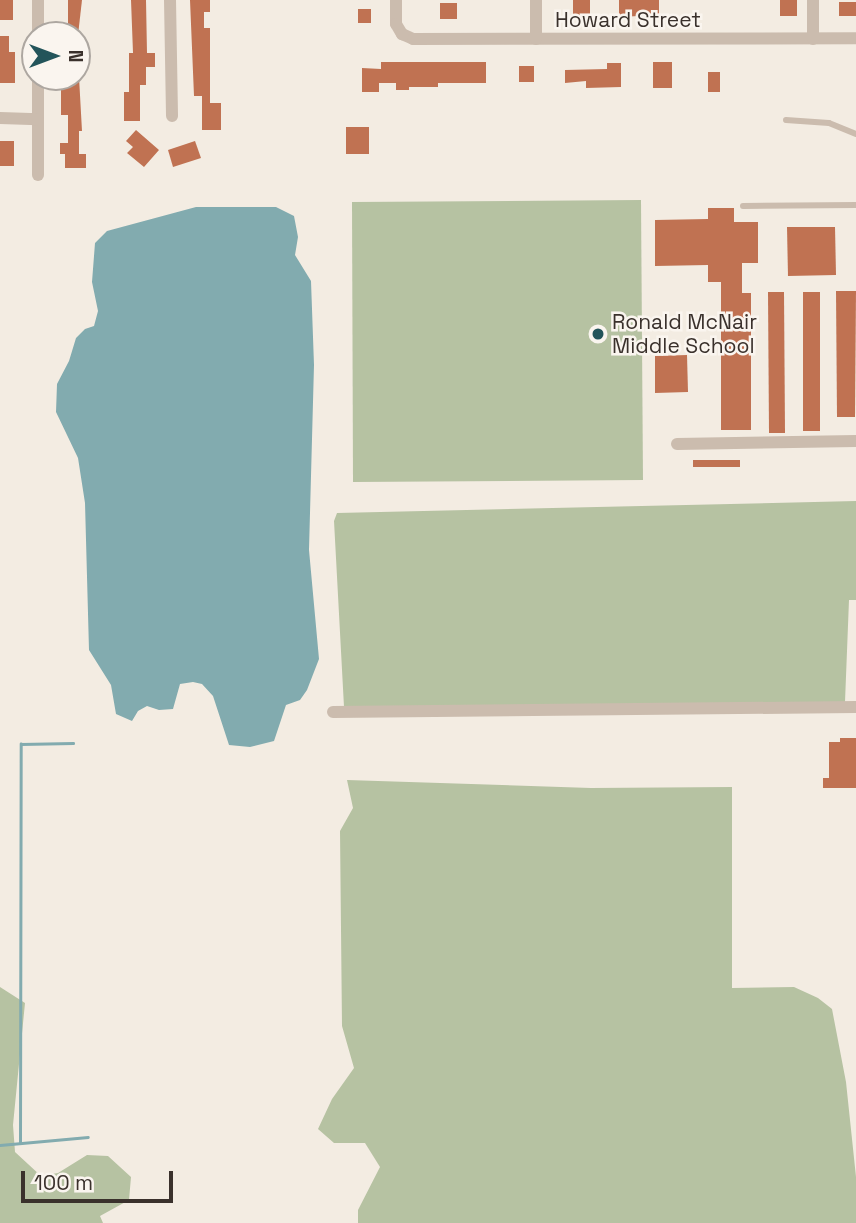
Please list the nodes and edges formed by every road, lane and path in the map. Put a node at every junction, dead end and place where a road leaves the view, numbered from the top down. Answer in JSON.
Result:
{"nodes":[{"id":1,"x":38,"y":0,"type":"edge"},
{"id":2,"x":170,"y":0,"type":"edge"},
{"id":3,"x":396,"y":0,"type":"edge"},
{"id":4,"x":536,"y":0,"type":"edge"},
{"id":5,"x":813,"y":0,"type":"edge"},
{"id":6,"x":38,"y":21,"type":"edge"},
{"id":7,"x":856,"y":38,"type":"edge"},
{"id":8,"x":536,"y":39,"type":"junction"},
{"id":9,"x":813,"y":39,"type":"junction"},
{"id":10,"x":38,"y":91,"type":"edge"},
{"id":11,"x":172,"y":116,"type":"dead end"},
{"id":12,"x":0,"y":118,"type":"edge"},
{"id":13,"x":38,"y":118,"type":"junction"},
{"id":14,"x":786,"y":120,"type":"dead end"},
{"id":15,"x":856,"y":134,"type":"edge"},
{"id":16,"x":38,"y":175,"type":"dead end"},
{"id":17,"x":856,"y":205,"type":"edge"},
{"id":18,"x":743,"y":206,"type":"dead end"},
{"id":19,"x":856,"y":441,"type":"edge"},
{"id":20,"x":677,"y":444,"type":"dead end"},
{"id":21,"x":856,"y":707,"type":"edge"},
{"id":22,"x":333,"y":712,"type":"dead end"}],
"edges":[{"from":1,"to":6,"type":"street"},
{"from":2,"to":11,"type":"street"},
{"from":3,"to":8,"type":"street","name":"Howard Street"},
{"from":4,"to":8,"type":"street"},
{"from":5,"to":9,"type":"street"},
{"from":7,"to":9,"type":"street","name":"Howard Street"},
{"from":8,"to":9,"type":"street","name":"Howard Street"},
{"from":10,"to":13,"type":"street"},
{"from":12,"to":13,"type":"street"},
{"from":13,"to":16,"type":"street"},
{"from":14,"to":15,"type":"lane"},
{"from":17,"to":18,"type":"lane"},
{"from":19,"to":20,"type":"street"},
{"from":21,"to":22,"type":"street"}]}
